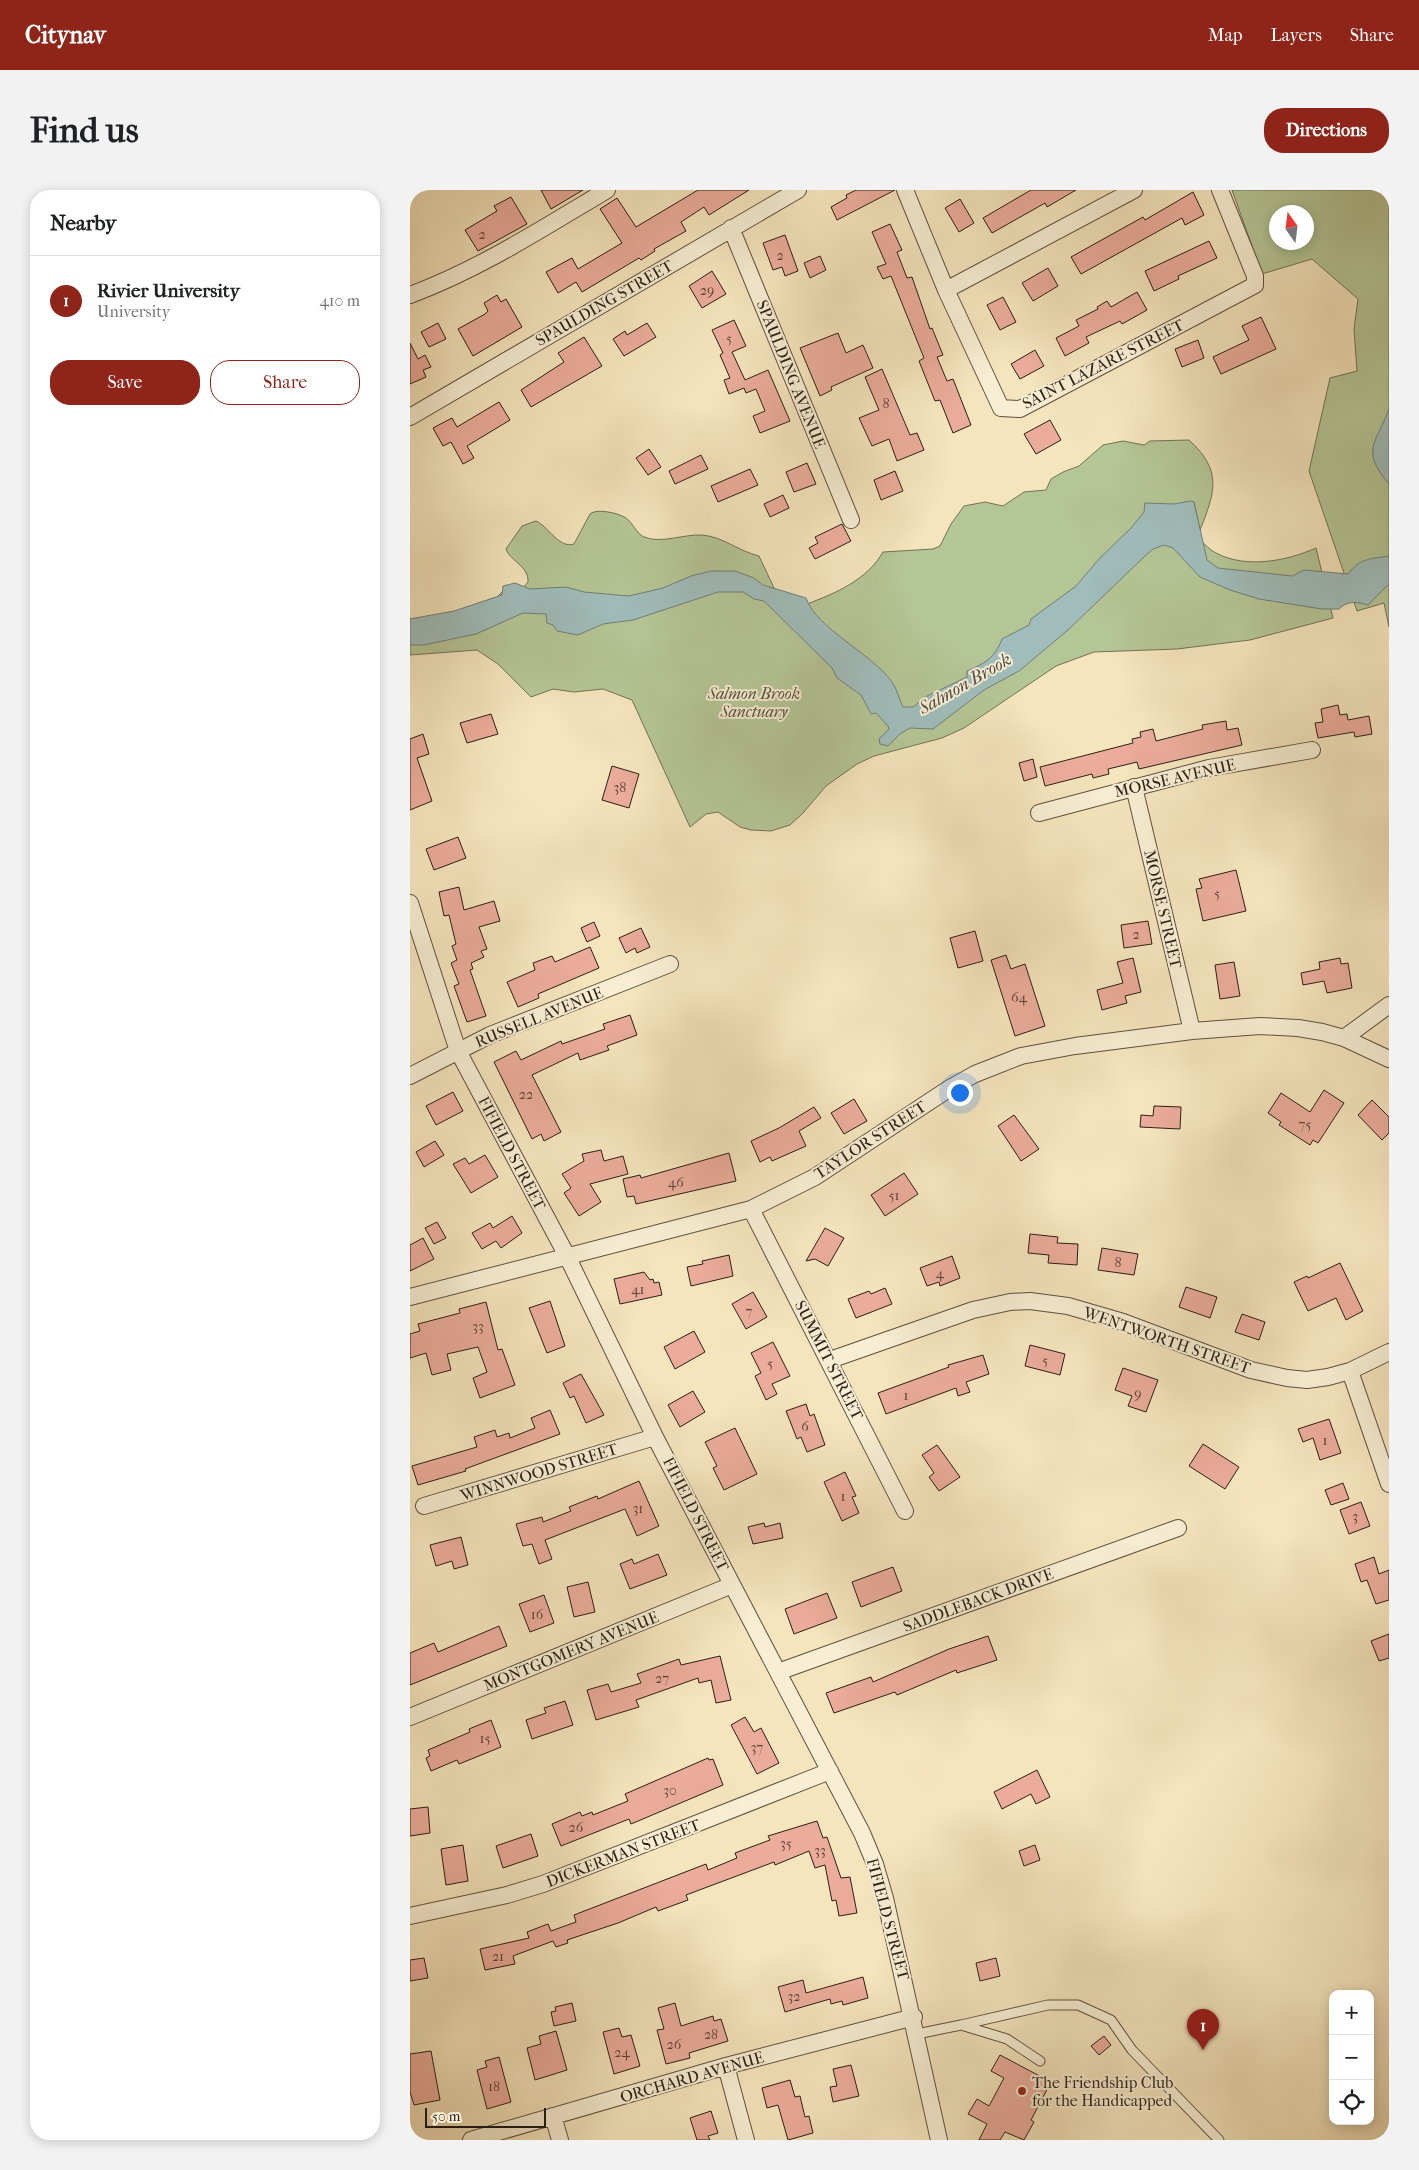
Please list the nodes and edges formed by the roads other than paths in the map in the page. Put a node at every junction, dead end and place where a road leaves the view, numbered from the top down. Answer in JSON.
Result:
{"nodes":[{"id":1,"x":607,"y":190,"type":"edge"},
{"id":2,"x":798,"y":190,"type":"edge"},
{"id":3,"x":905,"y":190,"type":"edge"},
{"id":4,"x":1134,"y":190,"type":"edge"},
{"id":5,"x":1220,"y":190,"type":"edge"},
{"id":6,"x":731,"y":228,"type":"junction"},
{"id":7,"x":946,"y":290,"type":"junction"},
{"id":8,"x":410,"y":295,"type":"edge"},
{"id":9,"x":410,"y":417,"type":"edge"},
{"id":10,"x":851,"y":520,"type":"dead end"},
{"id":11,"x":1312,"y":750,"type":"dead end"},
{"id":12,"x":1134,"y":787,"type":"junction"},
{"id":13,"x":1039,"y":813,"type":"dead end"},
{"id":14,"x":410,"y":903,"type":"edge"},
{"id":15,"x":670,"y":964,"type":"dead end"},
{"id":16,"x":1389,"y":1005,"type":"edge"},
{"id":17,"x":1192,"y":1031,"type":"junction"},
{"id":18,"x":1344,"y":1038,"type":"junction"},
{"id":19,"x":458,"y":1050,"type":"junction"},
{"id":20,"x":1389,"y":1059,"type":"edge"},
{"id":21,"x":410,"y":1076,"type":"edge"},
{"id":22,"x":752,"y":1210,"type":"junction"},
{"id":23,"x":567,"y":1256,"type":"junction"},
{"id":24,"x":410,"y":1297,"type":"edge"},
{"id":25,"x":1389,"y":1352,"type":"edge"},
{"id":26,"x":830,"y":1360,"type":"junction"},
{"id":27,"x":1350,"y":1371,"type":"junction"},
{"id":28,"x":655,"y":1437,"type":"junction"},
{"id":29,"x":1389,"y":1484,"type":"edge"},
{"id":30,"x":424,"y":1506,"type":"dead end"},
{"id":31,"x":905,"y":1511,"type":"dead end"},
{"id":32,"x":1178,"y":1528,"type":"dead end"},
{"id":33,"x":732,"y":1584,"type":"junction"},
{"id":34,"x":778,"y":1672,"type":"junction"},
{"id":35,"x":410,"y":1717,"type":"edge"},
{"id":36,"x":830,"y":1771,"type":"junction"},
{"id":37,"x":410,"y":1916,"type":"edge"},
{"id":38,"x":914,"y":2017,"type":"junction"},
{"id":39,"x":961,"y":2025,"type":"junction"},
{"id":40,"x":917,"y":2034,"type":"junction"},
{"id":41,"x":1040,"y":2061,"type":"dead end"},
{"id":42,"x":726,"y":2066,"type":"junction"},
{"id":43,"x":553,"y":2116,"type":"junction"},
{"id":44,"x":471,"y":2140,"type":"edge"},
{"id":45,"x":560,"y":2140,"type":"edge"},
{"id":46,"x":746,"y":2140,"type":"edge"},
{"id":47,"x":940,"y":2140,"type":"edge"},
{"id":48,"x":1219,"y":2140,"type":"edge"}],
"edges":[{"from":1,"to":8,"type":"street"},
{"from":2,"to":6,"type":"street","name":"SPAULDING STREET"},
{"from":3,"to":7,"type":"street","name":"SAINT LAZARE STREET"},
{"from":4,"to":7,"type":"street"},
{"from":5,"to":7,"type":"street","name":"SAINT LAZARE STREET"},
{"from":6,"to":9,"type":"street","name":"SPAULDING STREET"},
{"from":6,"to":10,"type":"street","name":"SPAULDING AVENUE"},
{"from":11,"to":12,"type":"street","name":"MORSE AVENUE"},
{"from":12,"to":13,"type":"street","name":"MORSE AVENUE"},
{"from":12,"to":17,"type":"street","name":"MORSE STREET"},
{"from":14,"to":19,"type":"street","name":"FIFIELD STREET"},
{"from":15,"to":19,"type":"street","name":"RUSSELL AVENUE"},
{"from":16,"to":18,"type":"street"},
{"from":17,"to":18,"type":"street","name":"TAYLOR STREET"},
{"from":17,"to":22,"type":"street","name":"TAYLOR STREET"},
{"from":18,"to":20,"type":"street","name":"TAYLOR STREET"},
{"from":19,"to":21,"type":"street","name":"RUSSELL AVENUE"},
{"from":19,"to":23,"type":"street","name":"FIFIELD STREET"},
{"from":22,"to":23,"type":"street","name":"TAYLOR STREET"},
{"from":22,"to":26,"type":"street","name":"SUMMIT STREET"},
{"from":23,"to":24,"type":"street","name":"TAYLOR STREET"},
{"from":23,"to":28,"type":"street","name":"FIFIELD STREET"},
{"from":25,"to":27,"type":"street","name":"WENTWORTH STREET"},
{"from":26,"to":27,"type":"street","name":"WENTWORTH STREET"},
{"from":26,"to":31,"type":"street","name":"SUMMIT STREET"},
{"from":27,"to":29,"type":"street"},
{"from":28,"to":30,"type":"street","name":"WINNWOOD STREET"},
{"from":28,"to":33,"type":"street","name":"FIFIELD STREET"},
{"from":32,"to":34,"type":"street","name":"SADDLEBACK DRIVE"},
{"from":33,"to":34,"type":"street","name":"FIFIELD STREET"},
{"from":33,"to":35,"type":"street","name":"MONTGOMERY AVENUE"},
{"from":34,"to":36,"type":"street","name":"FIFIELD STREET"},
{"from":36,"to":37,"type":"street","name":"DICKERMAN STREET"},
{"from":36,"to":38,"type":"street","name":"FIFIELD STREET"},
{"from":38,"to":40,"type":"street","name":"FIFIELD STREET"},
{"from":38,"to":42,"type":"street","name":"ORCHARD AVENUE"},
{"from":39,"to":40,"type":"lane"},
{"from":39,"to":41,"type":"lane"},
{"from":39,"to":48,"type":"lane"},
{"from":40,"to":47,"type":"street","name":"FIFIELD STREET"},
{"from":42,"to":43,"type":"street","name":"ORCHARD AVENUE"},
{"from":42,"to":46,"type":"street"},
{"from":43,"to":44,"type":"street","name":"ORCHARD AVENUE"},
{"from":43,"to":45,"type":"street"}]}
